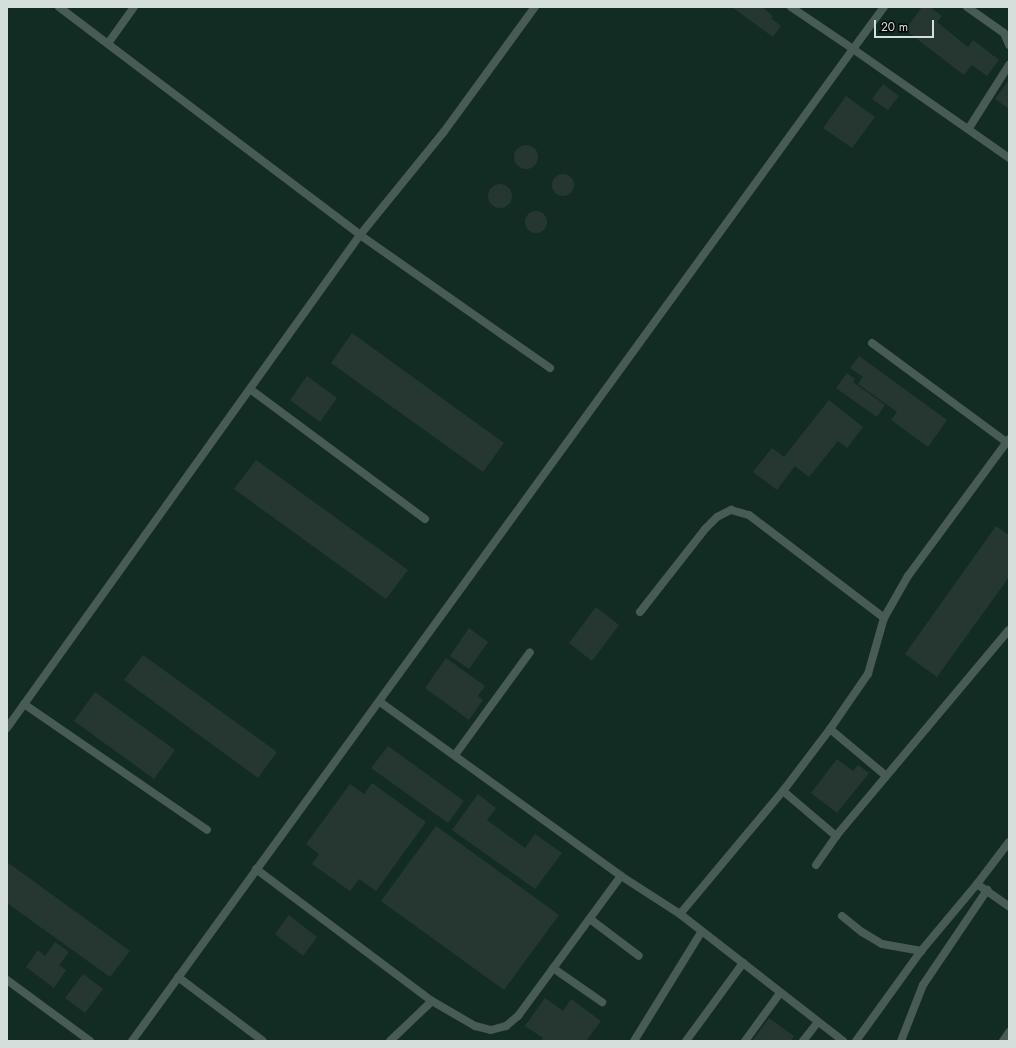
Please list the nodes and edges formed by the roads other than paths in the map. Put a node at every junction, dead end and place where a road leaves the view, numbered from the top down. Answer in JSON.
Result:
{"nodes":[{"id":1,"x":59,"y":7,"type":"edge"},
{"id":2,"x":134,"y":7,"type":"edge"},
{"id":3,"x":535,"y":7,"type":"edge"},
{"id":4,"x":791,"y":7,"type":"edge"},
{"id":5,"x":884,"y":7,"type":"edge"},
{"id":6,"x":967,"y":7,"type":"edge"},
{"id":7,"x":109,"y":42,"type":"junction"},
{"id":8,"x":1009,"y":45,"type":"edge"},
{"id":9,"x":853,"y":49,"type":"junction"},
{"id":10,"x":1009,"y":65,"type":"edge"},
{"id":11,"x":969,"y":128,"type":"junction"},
{"id":12,"x":1009,"y":158,"type":"edge"},
{"id":13,"x":360,"y":235,"type":"junction"},
{"id":14,"x":872,"y":342,"type":"dead end"},
{"id":15,"x":550,"y":368,"type":"dead end"},
{"id":16,"x":250,"y":389,"type":"junction"},
{"id":17,"x":1008,"y":442,"type":"edge"},
{"id":18,"x":425,"y":519,"type":"dead end"},
{"id":19,"x":640,"y":612,"type":"dead end"},
{"id":20,"x":884,"y":618,"type":"junction"},
{"id":21,"x":1009,"y":630,"type":"edge"},
{"id":22,"x":530,"y":652,"type":"dead end"},
{"id":23,"x":380,"y":702,"type":"junction"},
{"id":24,"x":24,"y":704,"type":"junction"},
{"id":25,"x":7,"y":728,"type":"edge"},
{"id":26,"x":830,"y":730,"type":"junction"},
{"id":27,"x":455,"y":755,"type":"junction"},
{"id":28,"x":885,"y":775,"type":"junction"},
{"id":29,"x":783,"y":790,"type":"junction"},
{"id":30,"x":207,"y":830,"type":"dead end"},
{"id":31,"x":836,"y":836,"type":"junction"},
{"id":32,"x":1009,"y":842,"type":"edge"},
{"id":33,"x":816,"y":865,"type":"dead end"},
{"id":34,"x":256,"y":869,"type":"junction"},
{"id":35,"x":622,"y":876,"type":"junction"},
{"id":36,"x":977,"y":884,"type":"junction"},
{"id":37,"x":986,"y":890,"type":"junction"},
{"id":38,"x":1009,"y":906,"type":"edge"},
{"id":39,"x":680,"y":914,"type":"junction"},
{"id":40,"x":842,"y":916,"type":"dead end"},
{"id":41,"x":590,"y":919,"type":"junction"},
{"id":42,"x":702,"y":931,"type":"junction"},
{"id":43,"x":922,"y":951,"type":"junction"},
{"id":44,"x":639,"y":956,"type":"dead end"},
{"id":45,"x":743,"y":963,"type":"junction"},
{"id":46,"x":554,"y":968,"type":"junction"},
{"id":47,"x":178,"y":977,"type":"junction"},
{"id":48,"x":7,"y":980,"type":"edge"},
{"id":49,"x":780,"y":993,"type":"junction"},
{"id":50,"x":432,"y":1001,"type":"junction"},
{"id":51,"x":602,"y":1002,"type":"dead end"},
{"id":52,"x":818,"y":1022,"type":"junction"},
{"id":53,"x":1009,"y":1032,"type":"edge"},
{"id":54,"x":90,"y":1041,"type":"edge"},
{"id":55,"x":132,"y":1041,"type":"edge"},
{"id":56,"x":263,"y":1041,"type":"edge"},
{"id":57,"x":390,"y":1041,"type":"edge"},
{"id":58,"x":634,"y":1041,"type":"edge"},
{"id":59,"x":686,"y":1041,"type":"edge"},
{"id":60,"x":745,"y":1041,"type":"edge"},
{"id":61,"x":803,"y":1041,"type":"edge"},
{"id":62,"x":843,"y":1041,"type":"edge"},
{"id":63,"x":856,"y":1041,"type":"edge"},
{"id":64,"x":901,"y":1041,"type":"edge"},
{"id":65,"x":1003,"y":1041,"type":"edge"}],
"edges":[{"from":1,"to":7,"type":"lane"},
{"from":2,"to":7,"type":"lane"},
{"from":3,"to":13,"type":"lane"},
{"from":4,"to":9,"type":"lane"},
{"from":5,"to":9,"type":"lane"},
{"from":6,"to":8,"type":"lane"},
{"from":7,"to":13,"type":"lane"},
{"from":9,"to":11,"type":"lane"},
{"from":9,"to":23,"type":"lane"},
{"from":10,"to":11,"type":"lane"},
{"from":11,"to":12,"type":"lane"},
{"from":13,"to":15,"type":"lane"},
{"from":13,"to":16,"type":"lane"},
{"from":14,"to":17,"type":"lane"},
{"from":16,"to":18,"type":"lane"},
{"from":16,"to":24,"type":"lane"},
{"from":17,"to":20,"type":"lane"},
{"from":19,"to":20,"type":"lane"},
{"from":20,"to":26,"type":"lane"},
{"from":21,"to":28,"type":"lane"},
{"from":22,"to":27,"type":"lane"},
{"from":23,"to":27,"type":"lane"},
{"from":23,"to":34,"type":"lane"},
{"from":24,"to":25,"type":"lane"},
{"from":24,"to":30,"type":"lane"},
{"from":26,"to":28,"type":"lane"},
{"from":26,"to":29,"type":"lane"},
{"from":27,"to":35,"type":"lane"},
{"from":28,"to":31,"type":"lane"},
{"from":29,"to":31,"type":"lane"},
{"from":29,"to":39,"type":"lane"},
{"from":31,"to":33,"type":"lane"},
{"from":32,"to":36,"type":"lane"},
{"from":34,"to":47,"type":"lane"},
{"from":34,"to":50,"type":"lane"},
{"from":35,"to":39,"type":"lane"},
{"from":35,"to":41,"type":"lane"},
{"from":36,"to":37,"type":"lane"},
{"from":36,"to":43,"type":"lane"},
{"from":37,"to":38,"type":"lane"},
{"from":37,"to":64,"type":"lane"},
{"from":39,"to":42,"type":"lane"},
{"from":40,"to":43,"type":"lane"},
{"from":41,"to":44,"type":"lane"},
{"from":41,"to":46,"type":"lane"},
{"from":42,"to":45,"type":"lane"},
{"from":42,"to":58,"type":"lane"},
{"from":43,"to":63,"type":"lane"},
{"from":45,"to":49,"type":"lane"},
{"from":45,"to":59,"type":"lane"},
{"from":46,"to":50,"type":"lane"},
{"from":46,"to":51,"type":"lane"},
{"from":47,"to":55,"type":"lane"},
{"from":47,"to":56,"type":"lane"},
{"from":48,"to":54,"type":"lane"},
{"from":49,"to":52,"type":"lane"},
{"from":49,"to":60,"type":"lane"},
{"from":50,"to":57,"type":"lane"},
{"from":52,"to":61,"type":"lane"},
{"from":52,"to":62,"type":"lane"},
{"from":53,"to":65,"type":"lane"}]}
